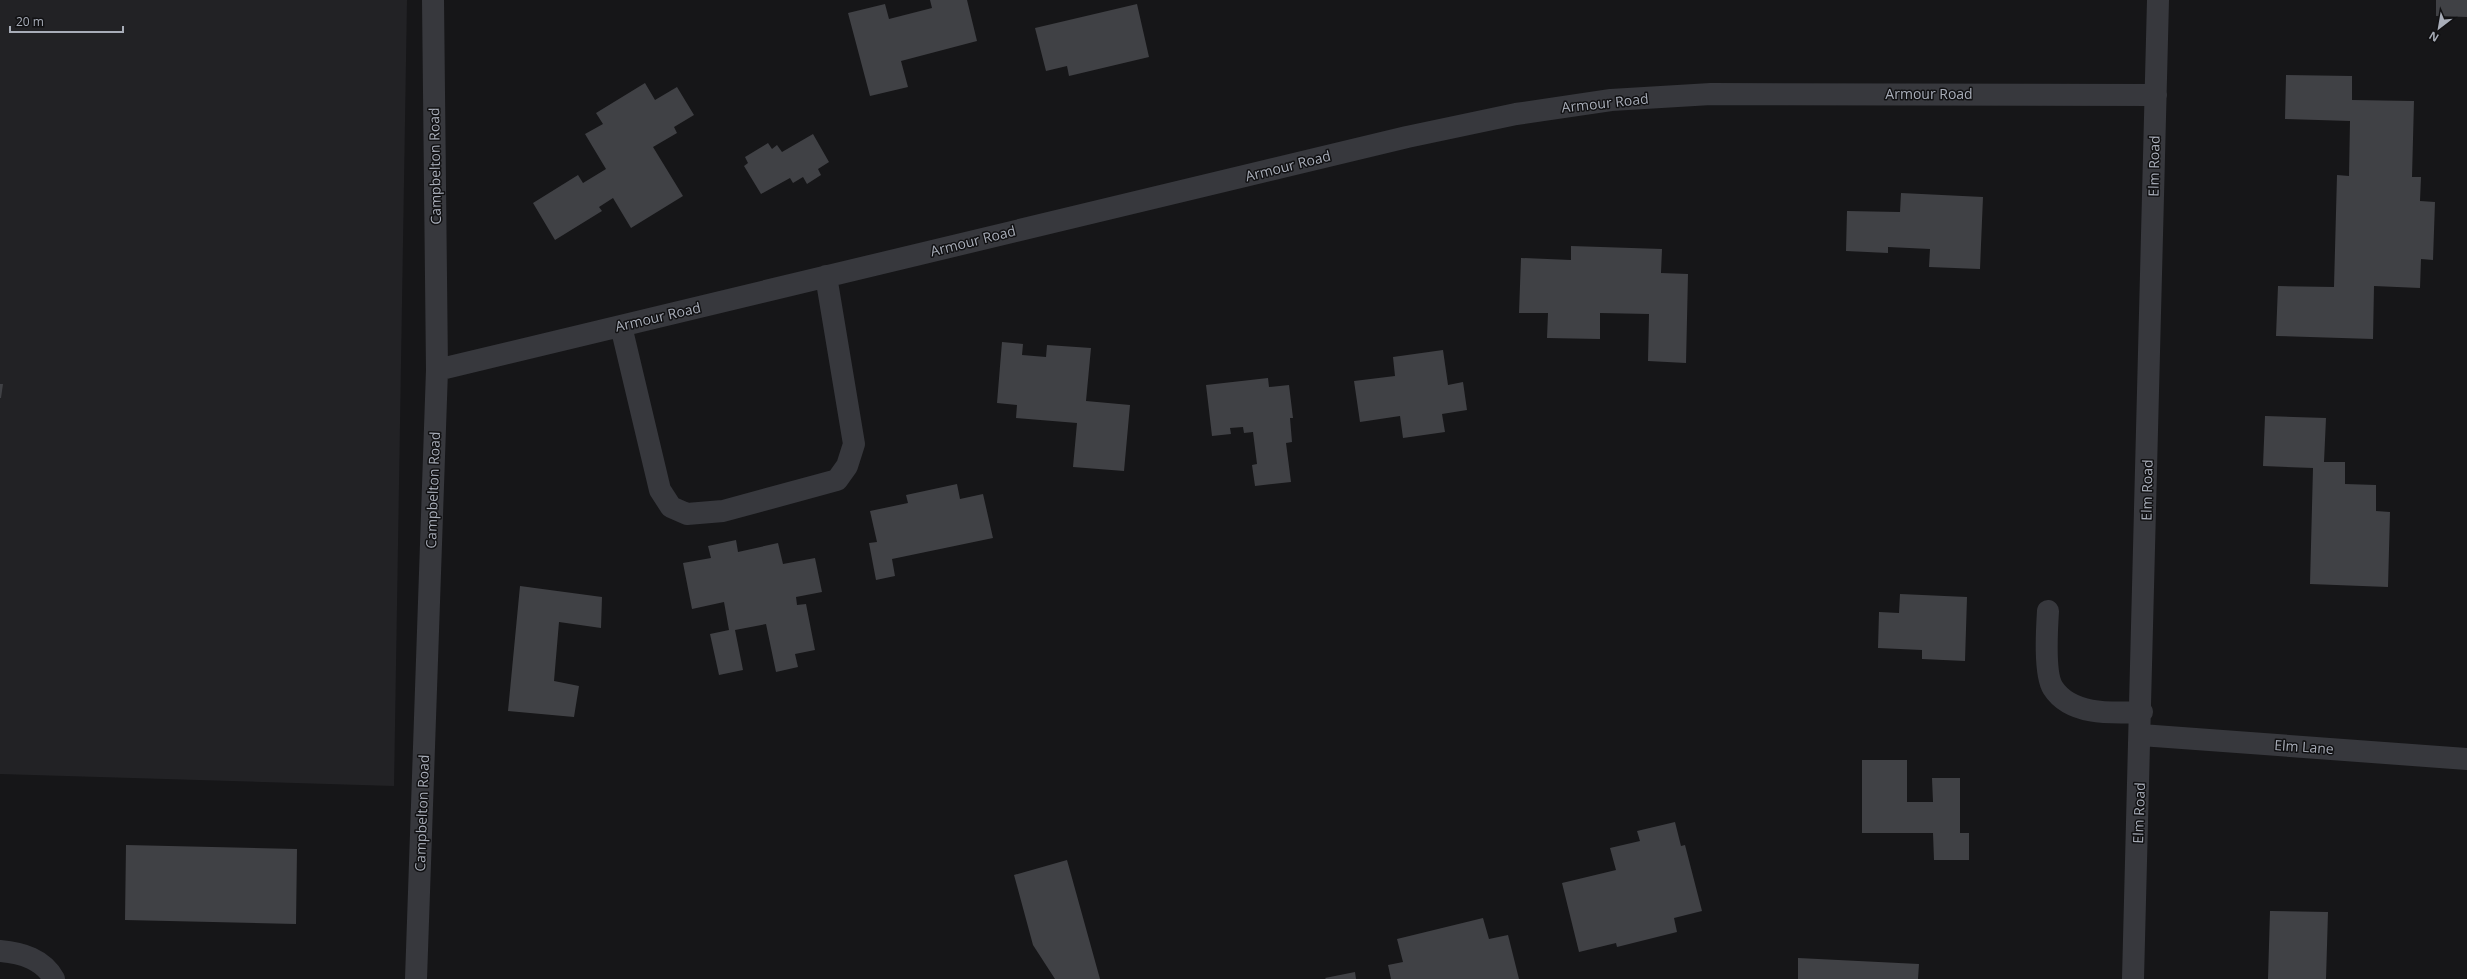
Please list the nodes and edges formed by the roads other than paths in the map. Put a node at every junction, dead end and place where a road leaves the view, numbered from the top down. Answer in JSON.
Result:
{"nodes":[{"id":1,"x":433,"y":0,"type":"edge"},
{"id":2,"x":2158,"y":0,"type":"edge"},
{"id":3,"x":2156,"y":95,"type":"junction"},
{"id":4,"x":826,"y":276,"type":"junction"},
{"id":5,"x":621,"y":326,"type":"junction"},
{"id":6,"x":437,"y":370,"type":"junction"},
{"id":7,"x":2048,"y":611,"type":"dead end"},
{"id":8,"x":2142,"y":712,"type":"junction"},
{"id":9,"x":2141,"y":735,"type":"junction"},
{"id":10,"x":2467,"y":759,"type":"edge"},
{"id":11,"x":0,"y":951,"type":"edge"},
{"id":12,"x":54,"y":979,"type":"edge"},
{"id":13,"x":416,"y":979,"type":"edge"},
{"id":14,"x":2133,"y":979,"type":"edge"}],
"edges":[{"from":1,"to":6,"type":"street","name":"Campbelton Road"},
{"from":2,"to":3,"type":"street","name":"Elm Road"},
{"from":3,"to":4,"type":"street","name":"Armour Road"},
{"from":3,"to":8,"type":"street","name":"Elm Road"},
{"from":4,"to":5,"type":"street","name":"Armour Road"},
{"from":4,"to":5,"type":"street"},
{"from":5,"to":6,"type":"street","name":"Armour Road"},
{"from":6,"to":13,"type":"street","name":"Campbelton Road"},
{"from":7,"to":8,"type":"street"},
{"from":8,"to":9,"type":"street","name":"Elm Road"},
{"from":9,"to":10,"type":"street","name":"Elm Lane"},
{"from":9,"to":14,"type":"street","name":"Elm Road"},
{"from":11,"to":12,"type":"street"}]}
